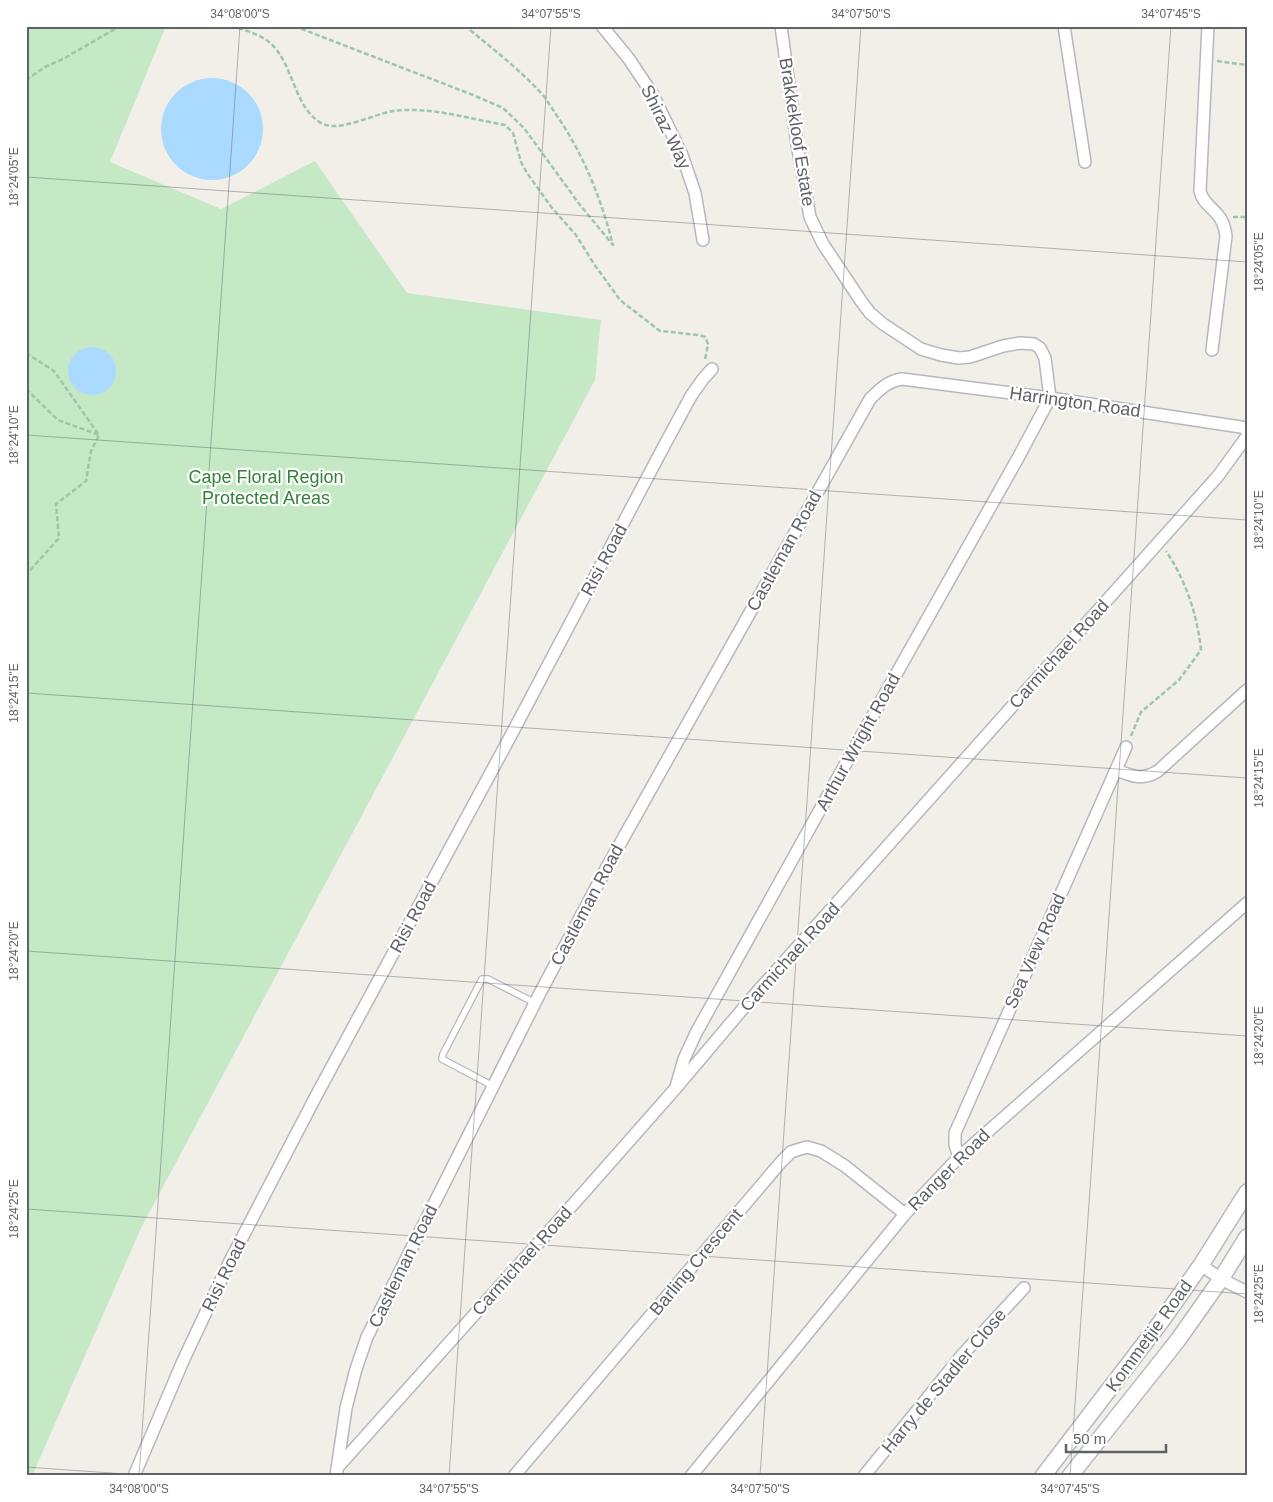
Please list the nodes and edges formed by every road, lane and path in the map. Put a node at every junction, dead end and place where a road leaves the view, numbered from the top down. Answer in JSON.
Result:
{"nodes":[{"id":1,"x":120,"y":26,"type":"edge"},
{"id":2,"x":231,"y":26,"type":"edge"},
{"id":3,"x":294,"y":26,"type":"edge"},
{"id":4,"x":465,"y":26,"type":"edge"},
{"id":5,"x":602,"y":26,"type":"edge"},
{"id":6,"x":781,"y":26,"type":"edge"},
{"id":7,"x":1064,"y":26,"type":"edge"},
{"id":8,"x":1208,"y":26,"type":"edge"},
{"id":9,"x":1206,"y":59,"type":"junction"},
{"id":10,"x":1247,"y":65,"type":"edge"},
{"id":11,"x":26,"y":80,"type":"edge"},
{"id":12,"x":1085,"y":162,"type":"dead end"},
{"id":13,"x":703,"y":240,"type":"dead end"},
{"id":14,"x":1212,"y":350,"type":"dead end"},
{"id":15,"x":26,"y":353,"type":"edge"},
{"id":16,"x":712,"y":369,"type":"dead end"},
{"id":17,"x":703,"y":379,"type":"junction"},
{"id":18,"x":902,"y":379,"type":"joint"},
{"id":19,"x":26,"y":388,"type":"edge"},
{"id":20,"x":1050,"y":398,"type":"junction"},
{"id":21,"x":1247,"y":428,"type":"edge"},
{"id":22,"x":99,"y":435,"type":"junction"},
{"id":23,"x":1247,"y":436,"type":"edge"},
{"id":24,"x":1159,"y":542,"type":"junction"},
{"id":25,"x":26,"y":575,"type":"edge"},
{"id":26,"x":1247,"y":690,"type":"edge"},
{"id":27,"x":1126,"y":747,"type":"joint"},
{"id":28,"x":1116,"y":770,"type":"junction"},
{"id":29,"x":1247,"y":903,"type":"edge"},
{"id":30,"x":535,"y":1003,"type":"junction"},
{"id":31,"x":493,"y":1086,"type":"junction"},
{"id":32,"x":676,"y":1089,"type":"junction"},
{"id":33,"x":959,"y":1157,"type":"junction"},
{"id":34,"x":1247,"y":1192,"type":"edge"},
{"id":35,"x":905,"y":1214,"type":"junction"},
{"id":36,"x":1247,"y":1237,"type":"edge"},
{"id":37,"x":1201,"y":1265,"type":"junction"},
{"id":38,"x":1221,"y":1279,"type":"junction"},
{"id":39,"x":1024,"y":1288,"type":"dead end"},
{"id":40,"x":1247,"y":1292,"type":"edge"},
{"id":41,"x":334,"y":1473,"type":"edge"},
{"id":42,"x":134,"y":1476,"type":"edge"},
{"id":43,"x":514,"y":1476,"type":"edge"},
{"id":44,"x":691,"y":1476,"type":"edge"},
{"id":45,"x":864,"y":1476,"type":"edge"},
{"id":46,"x":1043,"y":1476,"type":"edge"},
{"id":47,"x":1070,"y":1476,"type":"edge"}],
"edges":[{"from":1,"to":11,"type":"path"},
{"from":2,"to":17,"type":"path"},
{"from":3,"to":4,"type":"path"},
{"from":5,"to":13,"type":"street","name":"Shiraz Way"},
{"from":6,"to":20,"type":"street","name":"Brakkekloof Estate"},
{"from":7,"to":12,"type":"street"},
{"from":8,"to":9,"type":"street"},
{"from":9,"to":10,"type":"path"},
{"from":9,"to":14,"type":"street"},
{"from":15,"to":22,"type":"path"},
{"from":16,"to":17,"type":"street","name":"Risi Road"},
{"from":17,"to":42,"type":"street","name":"Risi Road"},
{"from":18,"to":20,"type":"street","name":"Harrington Road"},
{"from":18,"to":30,"type":"street","name":"Castleman Road"},
{"from":19,"to":22,"type":"path"},
{"from":20,"to":21,"type":"street","name":"Harrington Road"},
{"from":20,"to":32,"type":"street","name":"Arthur Wright Road"},
{"from":22,"to":25,"type":"path"},
{"from":23,"to":24,"type":"street","name":"Carmichael Road"},
{"from":24,"to":27,"type":"path"},
{"from":24,"to":32,"type":"street","name":"Carmichael Road"},
{"from":26,"to":28,"type":"street"},
{"from":27,"to":28,"type":"street","name":"Sea View Road"},
{"from":28,"to":33,"type":"street","name":"Sea View Road"},
{"from":29,"to":33,"type":"street","name":"Ranger Road"},
{"from":30,"to":31,"type":"street","name":"Castleman Road"},
{"from":30,"to":31,"type":"lane"},
{"from":31,"to":41,"type":"street","name":"Castleman Road"},
{"from":32,"to":41,"type":"street","name":"Carmichael Road"},
{"from":33,"to":35,"type":"street","name":"Ranger Road"},
{"from":34,"to":37,"type":"main road","name":"Kommetjie Road"},
{"from":35,"to":43,"type":"street","name":"Barling Crescent"},
{"from":35,"to":44,"type":"street","name":"Ranger Road"},
{"from":36,"to":38,"type":"main road","name":"Kommetjie Road"},
{"from":37,"to":38,"type":"street"},
{"from":37,"to":46,"type":"main road","name":"Kommetjie Road"},
{"from":38,"to":40,"type":"street"},
{"from":38,"to":47,"type":"main road","name":"Kommetjie Road"},
{"from":39,"to":45,"type":"street","name":"Harry de Stadler Close"}]}
